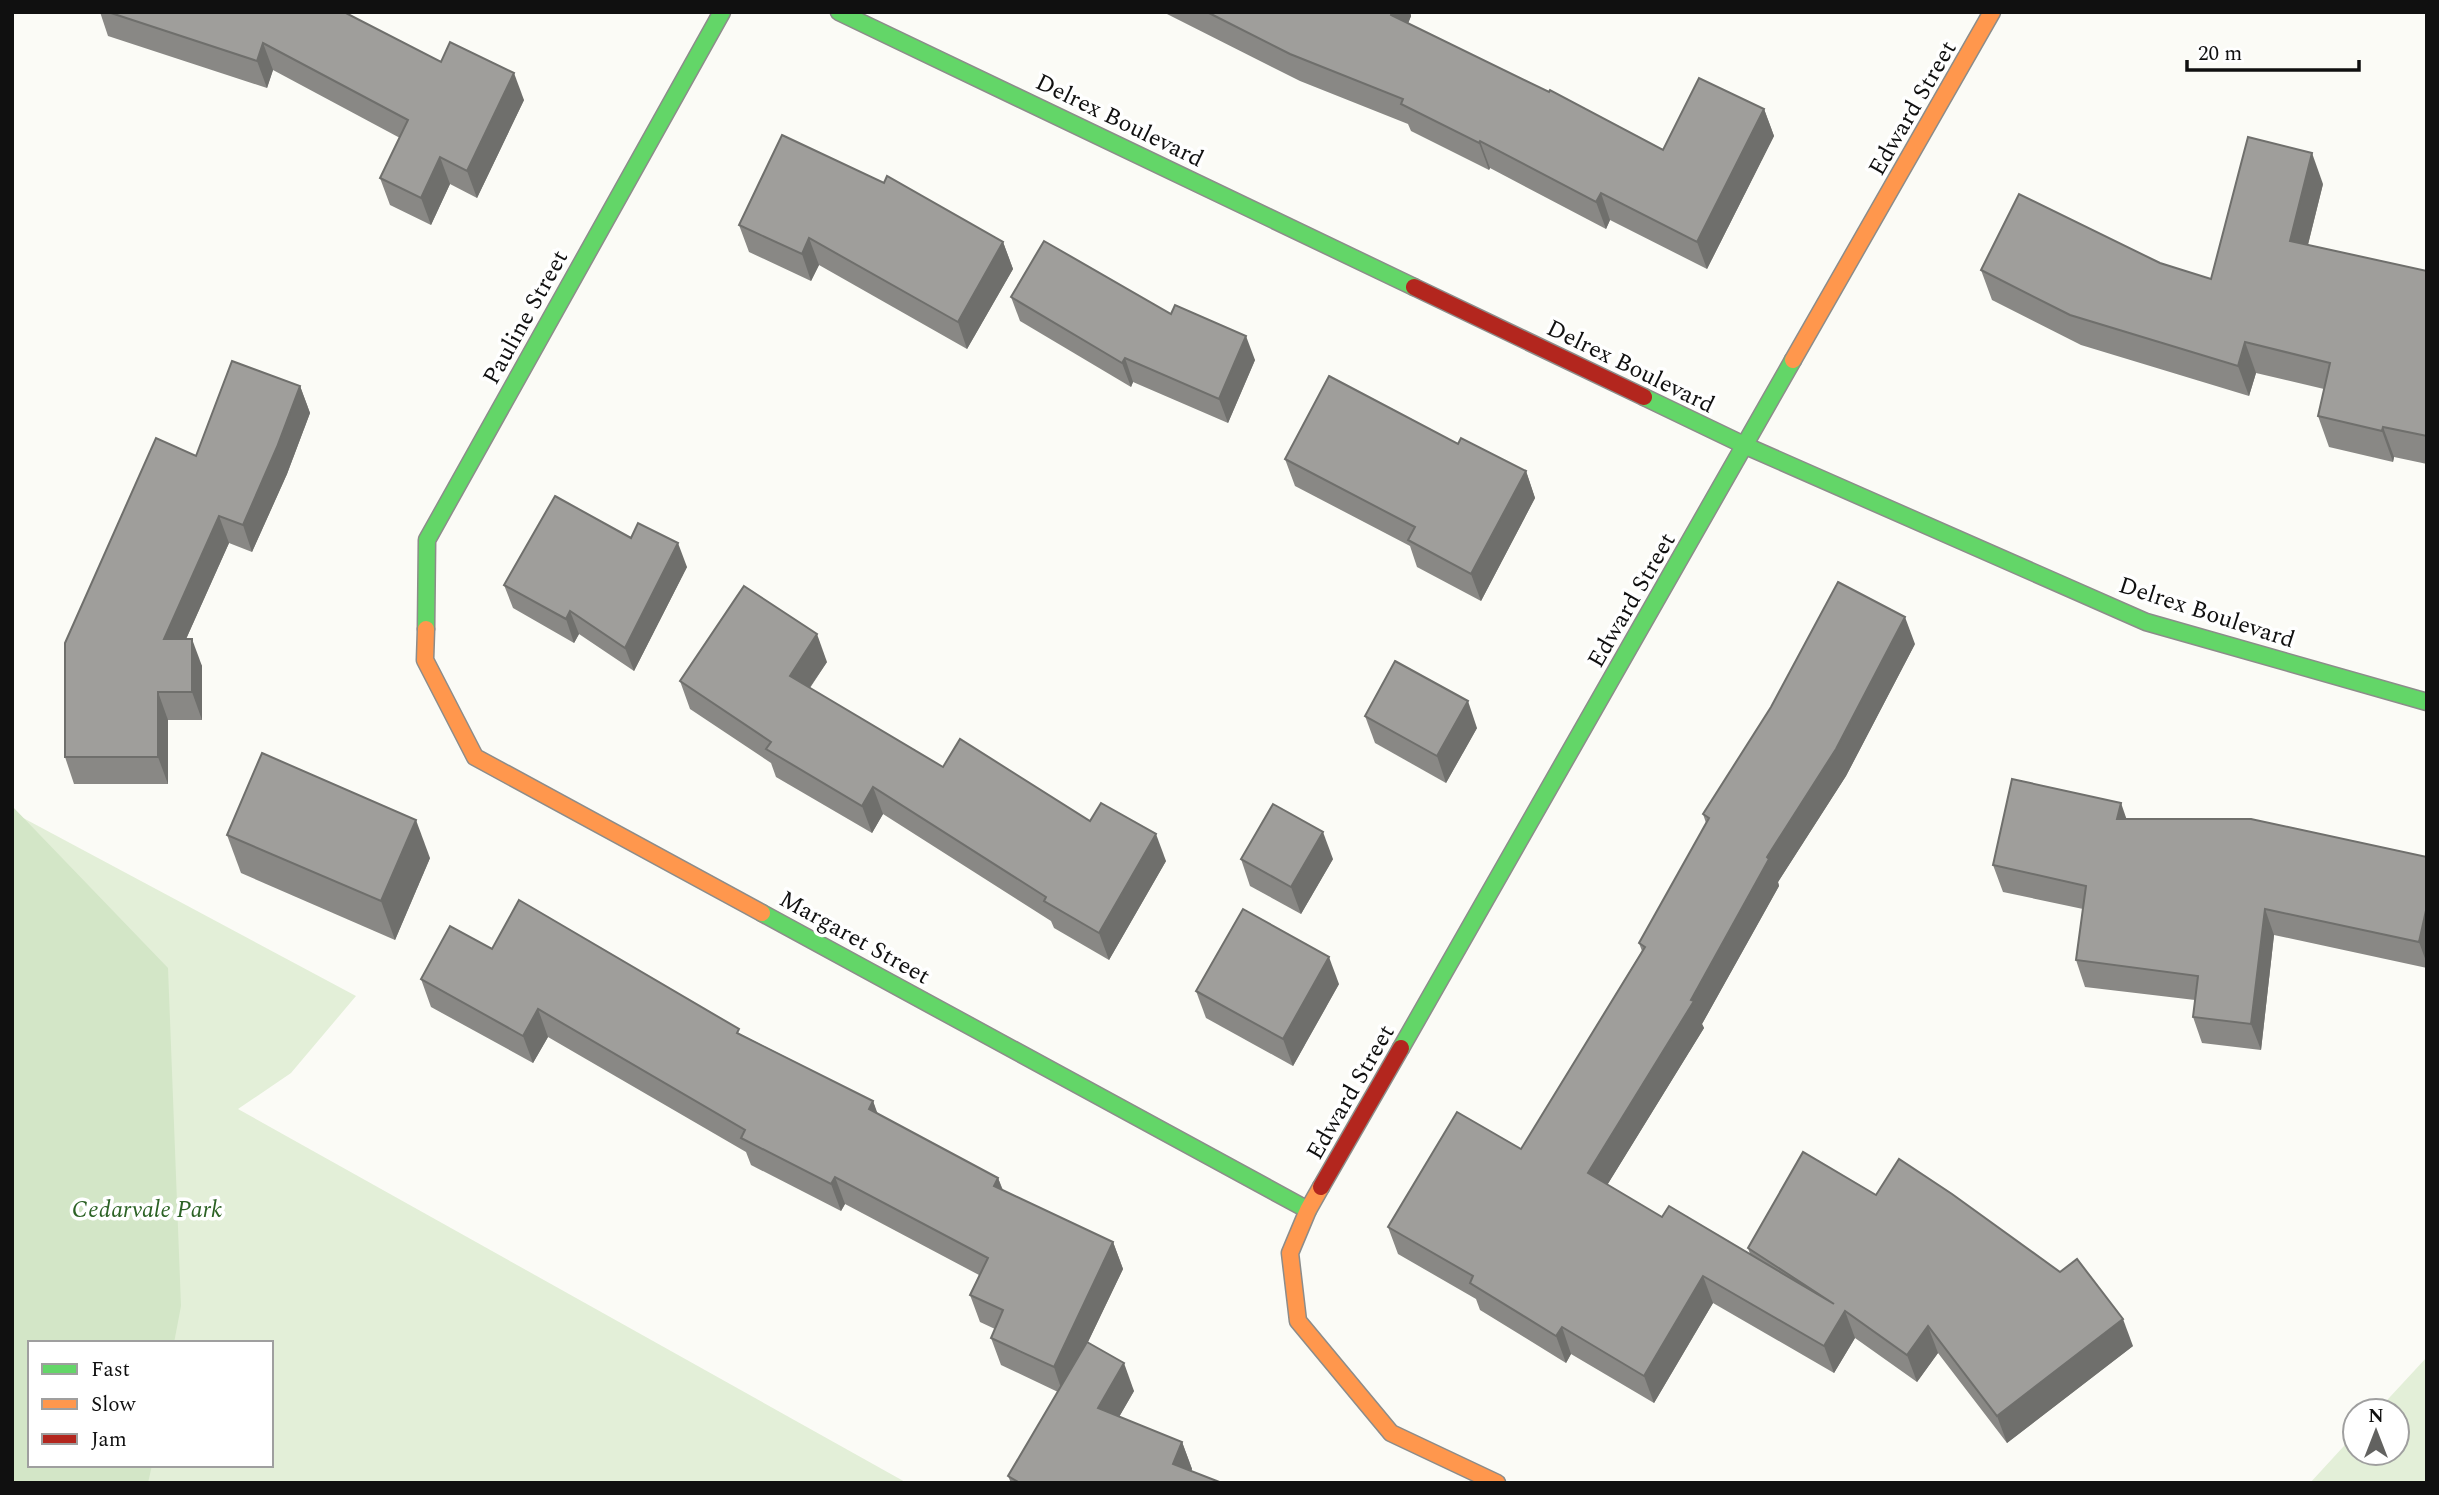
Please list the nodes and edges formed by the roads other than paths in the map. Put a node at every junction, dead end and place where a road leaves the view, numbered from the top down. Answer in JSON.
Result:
{"nodes":[{"id":1,"x":722,"y":12,"type":"edge"},
{"id":2,"x":839,"y":12,"type":"edge"},
{"id":3,"x":1992,"y":12,"type":"edge"},
{"id":4,"x":1746,"y":446,"type":"junction"},
{"id":5,"x":425,"y":660,"type":"joint"},
{"id":6,"x":2427,"y":702,"type":"edge"},
{"id":7,"x":1308,"y":1210,"type":"junction"},
{"id":8,"x":1497,"y":1483,"type":"edge"}],
"edges":[{"from":1,"to":5,"type":"street","name":"Pauline Street"},
{"from":2,"to":4,"type":"street","name":"Delrex Boulevard"},
{"from":3,"to":4,"type":"street","name":"Edward Street"},
{"from":4,"to":6,"type":"street","name":"Delrex Boulevard"},
{"from":4,"to":7,"type":"street","name":"Edward Street"},
{"from":5,"to":7,"type":"street","name":"Margaret Street"},
{"from":7,"to":8,"type":"street","name":"Edward Street"}]}
